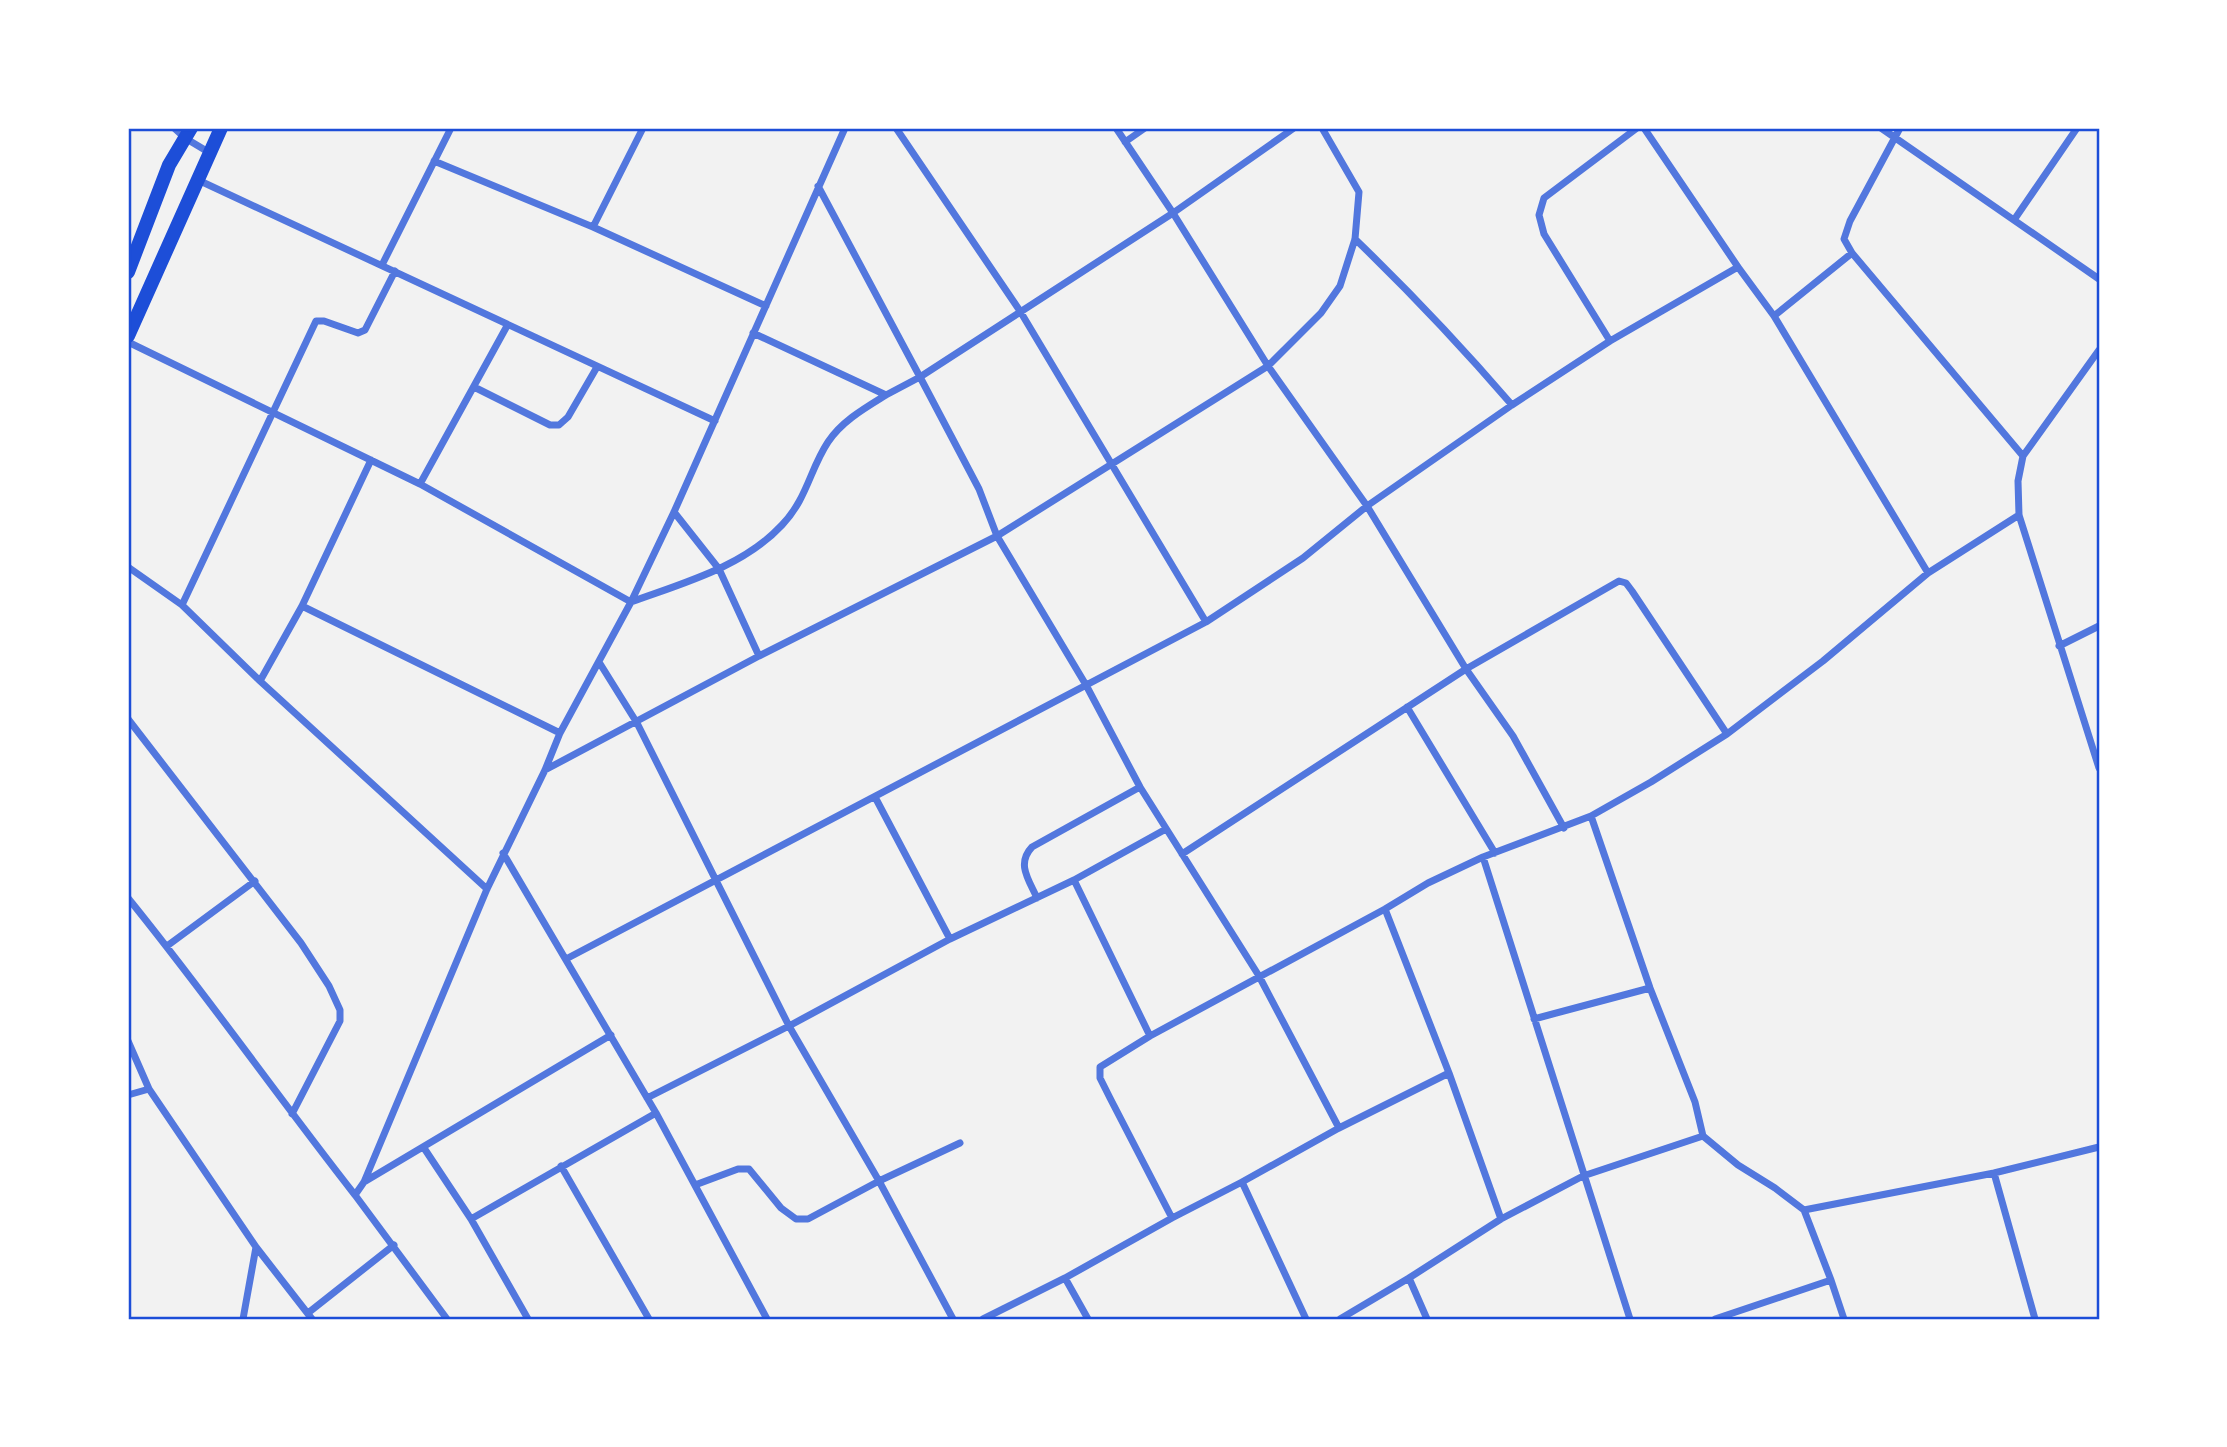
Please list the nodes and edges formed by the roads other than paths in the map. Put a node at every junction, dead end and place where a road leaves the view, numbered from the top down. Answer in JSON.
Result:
{"nodes":[{"id":1,"x":221,"y":128,"type":"edge"},
{"id":2,"x":451,"y":128,"type":"edge"},
{"id":3,"x":643,"y":128,"type":"edge"},
{"id":4,"x":845,"y":128,"type":"edge"},
{"id":5,"x":895,"y":128,"type":"edge"},
{"id":6,"x":1116,"y":128,"type":"edge"},
{"id":7,"x":1145,"y":128,"type":"edge"},
{"id":8,"x":1294,"y":128,"type":"edge"},
{"id":9,"x":1322,"y":128,"type":"edge"},
{"id":10,"x":1637,"y":128,"type":"edge"},
{"id":11,"x":1644,"y":128,"type":"edge"},
{"id":12,"x":1881,"y":128,"type":"edge"},
{"id":13,"x":1899,"y":128,"type":"edge"},
{"id":14,"x":2077,"y":128,"type":"edge"},
{"id":15,"x":183,"y":131,"type":"edge"},
{"id":16,"x":1894,"y":136,"type":"junction"},
{"id":17,"x":1125,"y":142,"type":"junction"},
{"id":18,"x":210,"y":153,"type":"junction"},
{"id":19,"x":434,"y":161,"type":"junction"},
{"id":20,"x":198,"y":180,"type":"junction"},
{"id":21,"x":818,"y":186,"type":"junction"},
{"id":22,"x":1173,"y":213,"type":"junction"},
{"id":23,"x":2014,"y":220,"type":"junction"},
{"id":24,"x":593,"y":228,"type":"junction"},
{"id":25,"x":1355,"y":239,"type":"junction"},
{"id":26,"x":1852,"y":253,"type":"junction"},
{"id":27,"x":382,"y":265,"type":"junction"},
{"id":28,"x":1738,"y":267,"type":"junction"},
{"id":29,"x":395,"y":271,"type":"junction"},
{"id":30,"x":128,"y":272,"type":"edge"},
{"id":31,"x":2099,"y":279,"type":"edge"},
{"id":32,"x":766,"y":306,"type":"junction"},
{"id":33,"x":1020,"y":311,"type":"junction"},
{"id":34,"x":1774,"y":316,"type":"junction"},
{"id":35,"x":507,"y":326,"type":"junction"},
{"id":36,"x":753,"y":333,"type":"junction"},
{"id":37,"x":128,"y":336,"type":"edge"},
{"id":38,"x":1610,"y":341,"type":"junction"},
{"id":39,"x":128,"y":342,"type":"edge"},
{"id":40,"x":2099,"y":350,"type":"edge"},
{"id":41,"x":1268,"y":366,"type":"junction"},
{"id":42,"x":597,"y":367,"type":"junction"},
{"id":43,"x":920,"y":377,"type":"junction"},
{"id":44,"x":474,"y":387,"type":"junction"},
{"id":45,"x":886,"y":395,"type":"junction"},
{"id":46,"x":1512,"y":405,"type":"junction"},
{"id":47,"x":271,"y":413,"type":"junction"},
{"id":48,"x":715,"y":421,"type":"junction"},
{"id":49,"x":2023,"y":456,"type":"junction"},
{"id":50,"x":371,"y":460,"type":"junction"},
{"id":51,"x":1111,"y":466,"type":"junction"},
{"id":52,"x":420,"y":484,"type":"junction"},
{"id":53,"x":1367,"y":506,"type":"junction"},
{"id":54,"x":674,"y":512,"type":"junction"},
{"id":55,"x":2019,"y":514,"type":"junction"},
{"id":56,"x":997,"y":536,"type":"junction"},
{"id":57,"x":128,"y":567,"type":"edge"},
{"id":58,"x":719,"y":569,"type":"junction"},
{"id":59,"x":1928,"y":573,"type":"junction"},
{"id":60,"x":631,"y":602,"type":"junction"},
{"id":61,"x":182,"y":605,"type":"junction"},
{"id":62,"x":302,"y":606,"type":"junction"},
{"id":63,"x":1206,"y":622,"type":"junction"},
{"id":64,"x":2099,"y":626,"type":"edge"},
{"id":65,"x":2059,"y":646,"type":"junction"},
{"id":66,"x":758,"y":656,"type":"junction"},
{"id":67,"x":599,"y":662,"type":"junction"},
{"id":68,"x":1466,"y":669,"type":"junction"},
{"id":69,"x":260,"y":681,"type":"junction"},
{"id":70,"x":1086,"y":685,"type":"junction"},
{"id":71,"x":1406,"y":707,"type":"junction"},
{"id":72,"x":128,"y":719,"type":"edge"},
{"id":73,"x":636,"y":723,"type":"junction"},
{"id":74,"x":560,"y":733,"type":"junction"},
{"id":75,"x":1727,"y":734,"type":"junction"},
{"id":76,"x":2099,"y":768,"type":"edge"},
{"id":77,"x":545,"y":770,"type":"junction"},
{"id":78,"x":1140,"y":787,"type":"junction"},
{"id":79,"x":875,"y":797,"type":"junction"},
{"id":80,"x":1591,"y":816,"type":"junction"},
{"id":81,"x":1564,"y":828,"type":"junction"},
{"id":82,"x":1166,"y":830,"type":"junction"},
{"id":83,"x":1496,"y":852,"type":"junction"},
{"id":84,"x":503,"y":853,"type":"junction"},
{"id":85,"x":1182,"y":854,"type":"junction"},
{"id":86,"x":1483,"y":857,"type":"junction"},
{"id":87,"x":716,"y":879,"type":"junction"},
{"id":88,"x":1074,"y":880,"type":"junction"},
{"id":89,"x":254,"y":881,"type":"junction"},
{"id":90,"x":486,"y":889,"type":"junction"},
{"id":91,"x":128,"y":898,"type":"edge"},
{"id":92,"x":1037,"y":898,"type":"junction"},
{"id":93,"x":1385,"y":909,"type":"junction"},
{"id":94,"x":950,"y":939,"type":"junction"},
{"id":95,"x":167,"y":946,"type":"junction"},
{"id":96,"x":566,"y":960,"type":"junction"},
{"id":97,"x":1259,"y":976,"type":"junction"},
{"id":98,"x":1650,"y":988,"type":"junction"},
{"id":99,"x":1534,"y":1019,"type":"junction"},
{"id":100,"x":789,"y":1026,"type":"junction"},
{"id":101,"x":611,"y":1035,"type":"junction"},
{"id":102,"x":1150,"y":1036,"type":"junction"},
{"id":103,"x":128,"y":1041,"type":"edge"},
{"id":104,"x":1449,"y":1073,"type":"junction"},
{"id":105,"x":149,"y":1089,"type":"junction"},
{"id":106,"x":128,"y":1095,"type":"edge"},
{"id":107,"x":647,"y":1098,"type":"junction"},
{"id":108,"x":656,"y":1113,"type":"junction"},
{"id":109,"x":292,"y":1114,"type":"junction"},
{"id":110,"x":1339,"y":1128,"type":"junction"},
{"id":111,"x":1703,"y":1136,"type":"junction"},
{"id":112,"x":960,"y":1143,"type":"dead end"},
{"id":113,"x":2099,"y":1147,"type":"edge"},
{"id":114,"x":424,"y":1148,"type":"junction"},
{"id":115,"x":562,"y":1166,"type":"junction"},
{"id":116,"x":1994,"y":1172,"type":"junction"},
{"id":117,"x":1583,"y":1175,"type":"junction"},
{"id":118,"x":879,"y":1181,"type":"junction"},
{"id":119,"x":363,"y":1182,"type":"junction"},
{"id":120,"x":1242,"y":1182,"type":"junction"},
{"id":121,"x":695,"y":1185,"type":"junction"},
{"id":122,"x":355,"y":1195,"type":"junction"},
{"id":123,"x":1804,"y":1210,"type":"junction"},
{"id":124,"x":1172,"y":1218,"type":"junction"},
{"id":125,"x":471,"y":1219,"type":"junction"},
{"id":126,"x":1501,"y":1219,"type":"junction"},
{"id":127,"x":394,"y":1245,"type":"junction"},
{"id":128,"x":256,"y":1247,"type":"junction"},
{"id":129,"x":1065,"y":1278,"type":"junction"},
{"id":130,"x":1409,"y":1278,"type":"junction"},
{"id":131,"x":1832,"y":1280,"type":"junction"},
{"id":132,"x":310,"y":1316,"type":"edge"},
{"id":133,"x":243,"y":1319,"type":"edge"},
{"id":134,"x":447,"y":1319,"type":"edge"},
{"id":135,"x":528,"y":1319,"type":"edge"},
{"id":136,"x":649,"y":1319,"type":"edge"},
{"id":137,"x":767,"y":1319,"type":"edge"},
{"id":138,"x":953,"y":1319,"type":"edge"},
{"id":139,"x":984,"y":1319,"type":"edge"},
{"id":140,"x":1088,"y":1319,"type":"edge"},
{"id":141,"x":1306,"y":1319,"type":"edge"},
{"id":142,"x":1340,"y":1319,"type":"edge"},
{"id":143,"x":1427,"y":1319,"type":"edge"},
{"id":144,"x":1630,"y":1319,"type":"edge"},
{"id":145,"x":1715,"y":1319,"type":"edge"},
{"id":146,"x":1844,"y":1319,"type":"edge"},
{"id":147,"x":2035,"y":1319,"type":"edge"}],
"edges":[{"from":1,"to":18,"type":"main road"},
{"from":2,"to":19,"type":"street"},
{"from":3,"to":24,"type":"street"},
{"from":4,"to":21,"type":"street"},
{"from":5,"to":33,"type":"street"},
{"from":6,"to":17,"type":"street"},
{"from":7,"to":17,"type":"street"},
{"from":8,"to":22,"type":"street"},
{"from":9,"to":25,"type":"street"},
{"from":10,"to":38,"type":"street"},
{"from":11,"to":28,"type":"street"},
{"from":12,"to":16,"type":"street"},
{"from":13,"to":16,"type":"street"},
{"from":14,"to":23,"type":"street"},
{"from":15,"to":18,"type":"street"},
{"from":15,"to":30,"type":"main road"},
{"from":16,"to":23,"type":"street"},
{"from":16,"to":26,"type":"street"},
{"from":17,"to":22,"type":"street"},
{"from":18,"to":20,"type":"main road"},
{"from":19,"to":24,"type":"street"},
{"from":19,"to":27,"type":"street"},
{"from":20,"to":27,"type":"street"},
{"from":20,"to":37,"type":"main road"},
{"from":21,"to":32,"type":"street"},
{"from":21,"to":43,"type":"street"},
{"from":22,"to":33,"type":"street"},
{"from":22,"to":41,"type":"street"},
{"from":23,"to":31,"type":"street"},
{"from":24,"to":32,"type":"street"},
{"from":25,"to":41,"type":"street"},
{"from":25,"to":46,"type":"street"},
{"from":26,"to":34,"type":"street"},
{"from":26,"to":49,"type":"street"},
{"from":27,"to":29,"type":"street"},
{"from":28,"to":34,"type":"street"},
{"from":28,"to":38,"type":"street"},
{"from":29,"to":35,"type":"street"},
{"from":29,"to":47,"type":"street"},
{"from":32,"to":36,"type":"street"},
{"from":33,"to":43,"type":"street"},
{"from":33,"to":51,"type":"street"},
{"from":34,"to":59,"type":"street"},
{"from":35,"to":42,"type":"street"},
{"from":35,"to":44,"type":"street"},
{"from":36,"to":45,"type":"street"},
{"from":36,"to":48,"type":"street"},
{"from":38,"to":46,"type":"street"},
{"from":39,"to":47,"type":"street"},
{"from":40,"to":49,"type":"street"},
{"from":41,"to":51,"type":"street"},
{"from":41,"to":53,"type":"street"},
{"from":42,"to":44,"type":"street"},
{"from":42,"to":48,"type":"street"},
{"from":43,"to":45,"type":"street"},
{"from":43,"to":56,"type":"street"},
{"from":44,"to":52,"type":"street"},
{"from":45,"to":58,"type":"street"},
{"from":46,"to":53,"type":"street"},
{"from":47,"to":50,"type":"street"},
{"from":47,"to":61,"type":"street"},
{"from":48,"to":54,"type":"street"},
{"from":49,"to":55,"type":"street"},
{"from":50,"to":52,"type":"street"},
{"from":50,"to":62,"type":"street"},
{"from":51,"to":56,"type":"street"},
{"from":51,"to":63,"type":"street"},
{"from":52,"to":60,"type":"street"},
{"from":53,"to":63,"type":"street"},
{"from":53,"to":68,"type":"street"},
{"from":54,"to":58,"type":"street"},
{"from":54,"to":60,"type":"street"},
{"from":55,"to":59,"type":"street"},
{"from":55,"to":65,"type":"street"},
{"from":56,"to":66,"type":"street"},
{"from":56,"to":70,"type":"street"},
{"from":57,"to":61,"type":"street"},
{"from":58,"to":60,"type":"street"},
{"from":58,"to":66,"type":"street"},
{"from":59,"to":75,"type":"street"},
{"from":60,"to":67,"type":"street"},
{"from":61,"to":69,"type":"street"},
{"from":62,"to":69,"type":"street"},
{"from":62,"to":74,"type":"street"},
{"from":63,"to":70,"type":"street"},
{"from":64,"to":65,"type":"street"},
{"from":65,"to":76,"type":"street"},
{"from":66,"to":73,"type":"street"},
{"from":67,"to":73,"type":"street"},
{"from":67,"to":74,"type":"street"},
{"from":68,"to":71,"type":"street"},
{"from":68,"to":75,"type":"street"},
{"from":68,"to":81,"type":"street"},
{"from":69,"to":90,"type":"street"},
{"from":70,"to":78,"type":"street"},
{"from":70,"to":79,"type":"street"},
{"from":71,"to":83,"type":"street"},
{"from":71,"to":85,"type":"street"},
{"from":72,"to":89,"type":"street"},
{"from":73,"to":77,"type":"street"},
{"from":73,"to":87,"type":"street"},
{"from":74,"to":77,"type":"street"},
{"from":75,"to":80,"type":"street"},
{"from":77,"to":84,"type":"street"},
{"from":78,"to":82,"type":"street"},
{"from":78,"to":92,"type":"street"},
{"from":79,"to":87,"type":"street"},
{"from":79,"to":94,"type":"street"},
{"from":80,"to":81,"type":"street"},
{"from":80,"to":98,"type":"street"},
{"from":81,"to":83,"type":"street"},
{"from":82,"to":85,"type":"street"},
{"from":82,"to":88,"type":"street"},
{"from":83,"to":86,"type":"street"},
{"from":84,"to":90,"type":"street"},
{"from":84,"to":96,"type":"street"},
{"from":85,"to":97,"type":"street"},
{"from":86,"to":93,"type":"street"},
{"from":86,"to":99,"type":"street"},
{"from":87,"to":96,"type":"street"},
{"from":87,"to":100,"type":"street"},
{"from":88,"to":92,"type":"street"},
{"from":88,"to":102,"type":"street"},
{"from":89,"to":95,"type":"street"},
{"from":89,"to":109,"type":"street"},
{"from":90,"to":119,"type":"street"},
{"from":91,"to":95,"type":"street"},
{"from":92,"to":94,"type":"street"},
{"from":93,"to":97,"type":"street"},
{"from":93,"to":104,"type":"street"},
{"from":94,"to":100,"type":"street"},
{"from":95,"to":109,"type":"street"},
{"from":96,"to":101,"type":"street"},
{"from":97,"to":102,"type":"street"},
{"from":97,"to":110,"type":"street"},
{"from":98,"to":99,"type":"street"},
{"from":98,"to":111,"type":"street"},
{"from":99,"to":117,"type":"street"},
{"from":100,"to":107,"type":"street"},
{"from":100,"to":118,"type":"street"},
{"from":101,"to":107,"type":"street"},
{"from":101,"to":114,"type":"street"},
{"from":102,"to":124,"type":"street"},
{"from":103,"to":105,"type":"street"},
{"from":104,"to":110,"type":"street"},
{"from":104,"to":126,"type":"street"},
{"from":105,"to":106,"type":"street"},
{"from":105,"to":128,"type":"street"},
{"from":107,"to":108,"type":"street"},
{"from":108,"to":115,"type":"street"},
{"from":108,"to":121,"type":"street"},
{"from":109,"to":122,"type":"street"},
{"from":110,"to":120,"type":"street"},
{"from":111,"to":117,"type":"street"},
{"from":111,"to":123,"type":"street"},
{"from":112,"to":118,"type":"street"},
{"from":113,"to":116,"type":"street"},
{"from":114,"to":119,"type":"street"},
{"from":114,"to":125,"type":"street"},
{"from":115,"to":125,"type":"street"},
{"from":115,"to":136,"type":"street"},
{"from":116,"to":123,"type":"street"},
{"from":116,"to":147,"type":"street"},
{"from":117,"to":126,"type":"street"},
{"from":117,"to":144,"type":"street"},
{"from":118,"to":121,"type":"street"},
{"from":118,"to":138,"type":"street"},
{"from":119,"to":122,"type":"street"},
{"from":120,"to":124,"type":"street"},
{"from":120,"to":141,"type":"street"},
{"from":121,"to":137,"type":"street"},
{"from":122,"to":127,"type":"street"},
{"from":123,"to":131,"type":"street"},
{"from":124,"to":129,"type":"street"},
{"from":125,"to":135,"type":"street"},
{"from":126,"to":130,"type":"street"},
{"from":127,"to":132,"type":"street"},
{"from":127,"to":134,"type":"street"},
{"from":128,"to":132,"type":"street"},
{"from":128,"to":133,"type":"street"},
{"from":129,"to":139,"type":"street"},
{"from":129,"to":140,"type":"street"},
{"from":130,"to":142,"type":"street"},
{"from":130,"to":143,"type":"street"},
{"from":131,"to":145,"type":"street"},
{"from":131,"to":146,"type":"street"}]}
